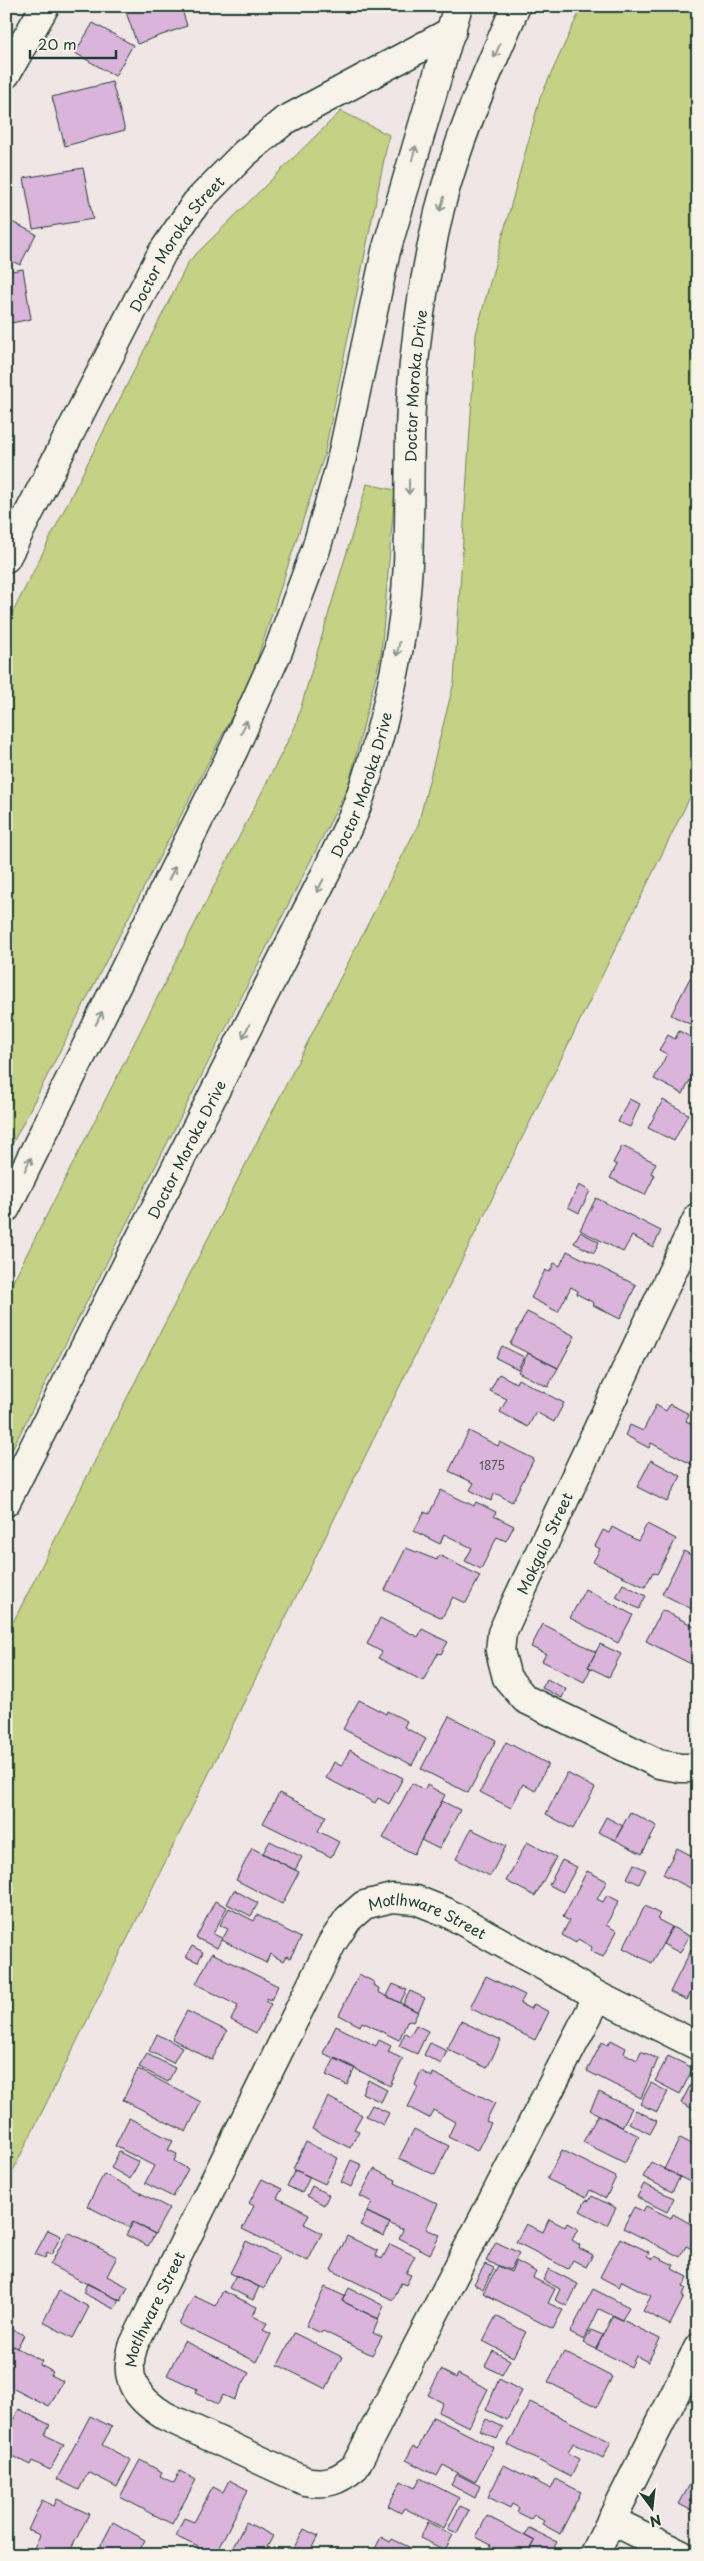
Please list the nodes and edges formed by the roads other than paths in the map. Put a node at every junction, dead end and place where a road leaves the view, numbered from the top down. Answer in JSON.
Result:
{"nodes":[{"id":1,"x":45,"y":6,"type":"edge"},
{"id":2,"x":516,"y":6,"type":"edge"},
{"id":3,"x":455,"y":18,"type":"edge"},
{"id":4,"x":6,"y":74,"type":"edge"},
{"id":5,"x":6,"y":558,"type":"edge"},
{"id":6,"x":6,"y":1208,"type":"edge"},
{"id":7,"x":698,"y":1217,"type":"edge"},
{"id":8,"x":6,"y":1502,"type":"edge"},
{"id":9,"x":698,"y":1768,"type":"edge"},
{"id":10,"x":598,"y":1996,"type":"junction"},
{"id":11,"x":698,"y":2046,"type":"edge"},
{"id":12,"x":698,"y":2348,"type":"edge"},
{"id":13,"x":611,"y":2520,"type":"junction"},
{"id":14,"x":594,"y":2555,"type":"edge"},
{"id":15,"x":682,"y":2555,"type":"edge"}],
"edges":[{"from":1,"to":4,"type":"street"},
{"from":2,"to":8,"type":"street","name":"Doctor Moroka Drive","one_way":true},
{"from":3,"to":5,"type":"street","name":"Doctor Moroka Street"},
{"from":6,"to":3,"type":"street","one_way":true},
{"from":7,"to":9,"type":"street","name":"Mokgalo Street"},
{"from":10,"to":10,"type":"street","name":"Motlhware Street"},
{"from":10,"to":11,"type":"street","name":"Motlhware Street"},
{"from":12,"to":13,"type":"street"},
{"from":13,"to":14,"type":"street"},
{"from":13,"to":15,"type":"street"}]}
